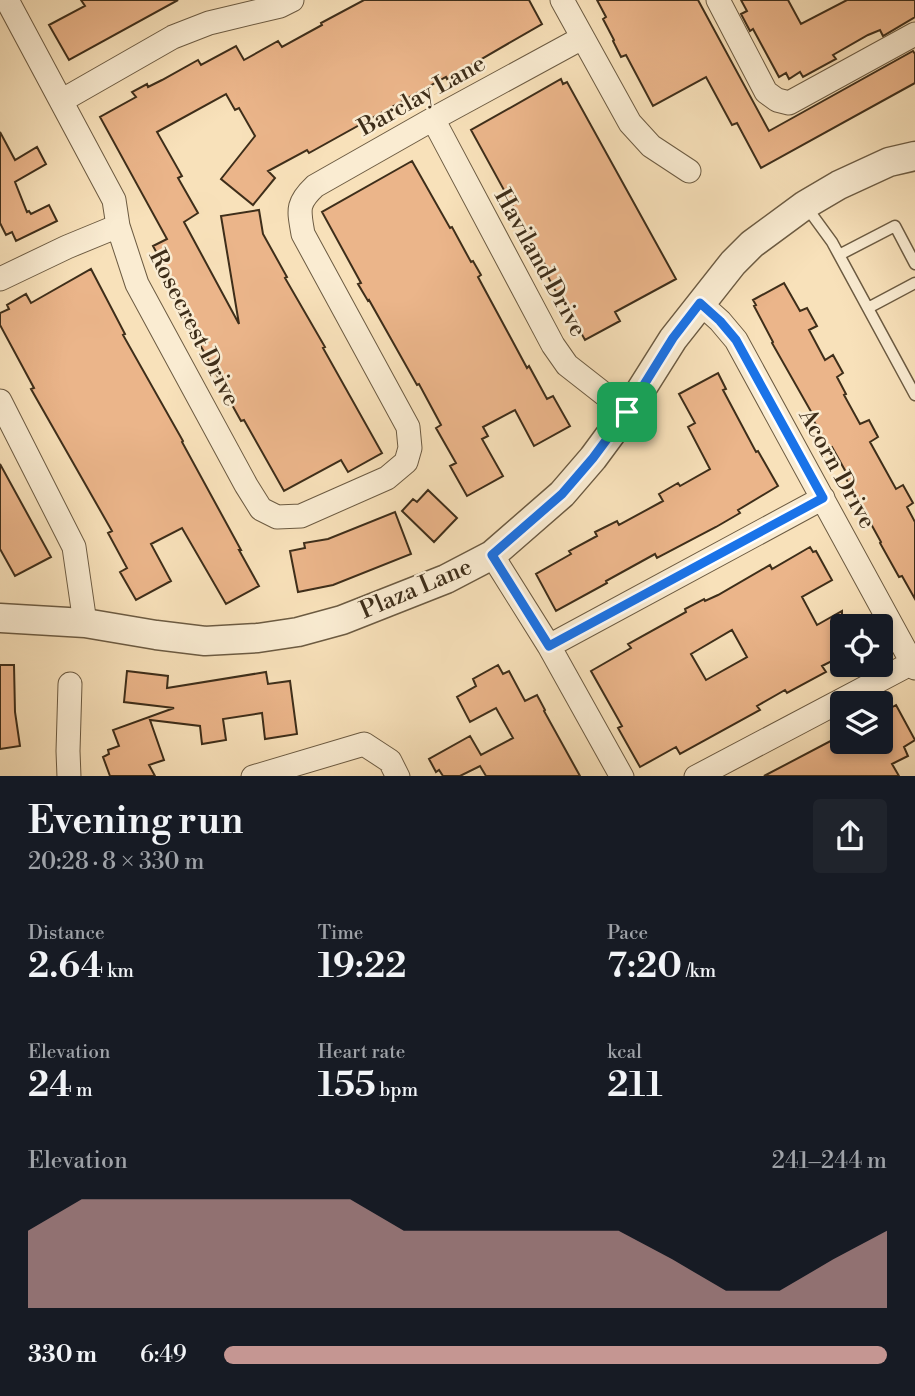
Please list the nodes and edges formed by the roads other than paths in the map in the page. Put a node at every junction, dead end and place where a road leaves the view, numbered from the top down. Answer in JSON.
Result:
{"nodes":[{"id":1,"x":7,"y":0,"type":"edge"},
{"id":2,"x":292,"y":0,"type":"edge"},
{"id":3,"x":562,"y":0,"type":"edge"},
{"id":4,"x":718,"y":0,"type":"edge"},
{"id":5,"x":915,"y":34,"type":"edge"},
{"id":6,"x":582,"y":38,"type":"junction"},
{"id":7,"x":61,"y":102,"type":"junction"},
{"id":8,"x":433,"y":119,"type":"junction"},
{"id":9,"x":915,"y":156,"type":"edge"},
{"id":10,"x":689,"y":171,"type":"dead end"},
{"id":11,"x":805,"y":205,"type":"junction"},
{"id":12,"x":118,"y":226,"type":"junction"},
{"id":13,"x":839,"y":255,"type":"junction"},
{"id":14,"x":915,"y":264,"type":"edge"},
{"id":15,"x":0,"y":279,"type":"edge"},
{"id":16,"x":915,"y":283,"type":"edge"},
{"id":17,"x":700,"y":303,"type":"junction"},
{"id":18,"x":868,"y":308,"type":"junction"},
{"id":19,"x":915,"y":394,"type":"edge"},
{"id":20,"x":0,"y":401,"type":"edge"},
{"id":21,"x":627,"y":412,"type":"junction"},
{"id":22,"x":823,"y":498,"type":"junction"},
{"id":23,"x":277,"y":517,"type":"joint"},
{"id":24,"x":492,"y":555,"type":"junction"},
{"id":25,"x":0,"y":618,"type":"edge"},
{"id":26,"x":85,"y":623,"type":"junction"},
{"id":27,"x":549,"y":646,"type":"junction"},
{"id":28,"x":914,"y":666,"type":"edge"},
{"id":29,"x":70,"y":684,"type":"dead end"},
{"id":30,"x":69,"y":776,"type":"edge"},
{"id":31,"x":253,"y":776,"type":"edge"},
{"id":32,"x":398,"y":776,"type":"edge"},
{"id":33,"x":622,"y":776,"type":"edge"},
{"id":34,"x":696,"y":776,"type":"edge"}],
"edges":[{"from":1,"to":7,"type":"street","name":"Rosecrest Drive"},
{"from":2,"to":7,"type":"street"},
{"from":3,"to":6,"type":"street"},
{"from":4,"to":5,"type":"street"},
{"from":6,"to":8,"type":"street","name":"Barclay Lane"},
{"from":6,"to":10,"type":"street"},
{"from":7,"to":12,"type":"street","name":"Rosecrest Drive"},
{"from":8,"to":21,"type":"street","name":"Haviland Drive"},
{"from":8,"to":23,"type":"street","name":"Barclay Lane"},
{"from":9,"to":11,"type":"street","name":"Plaza Lane"},
{"from":11,"to":13,"type":"lane"},
{"from":11,"to":17,"type":"street","name":"Plaza Lane"},
{"from":12,"to":15,"type":"street"},
{"from":12,"to":23,"type":"street","name":"Rosecrest Drive"},
{"from":13,"to":14,"type":"lane"},
{"from":13,"to":18,"type":"lane"},
{"from":16,"to":18,"type":"lane"},
{"from":17,"to":21,"type":"street","name":"Plaza Lane"},
{"from":17,"to":22,"type":"street","name":"Acorn Drive"},
{"from":18,"to":19,"type":"lane"},
{"from":20,"to":26,"type":"street"},
{"from":21,"to":24,"type":"street","name":"Plaza Lane"},
{"from":22,"to":27,"type":"street"},
{"from":22,"to":28,"type":"street","name":"Acorn Drive"},
{"from":24,"to":26,"type":"street","name":"Plaza Lane"},
{"from":24,"to":27,"type":"street"},
{"from":25,"to":26,"type":"street","name":"Plaza Lane"},
{"from":27,"to":33,"type":"street"},
{"from":28,"to":34,"type":"street"},
{"from":29,"to":30,"type":"street"},
{"from":31,"to":32,"type":"street"}]}
